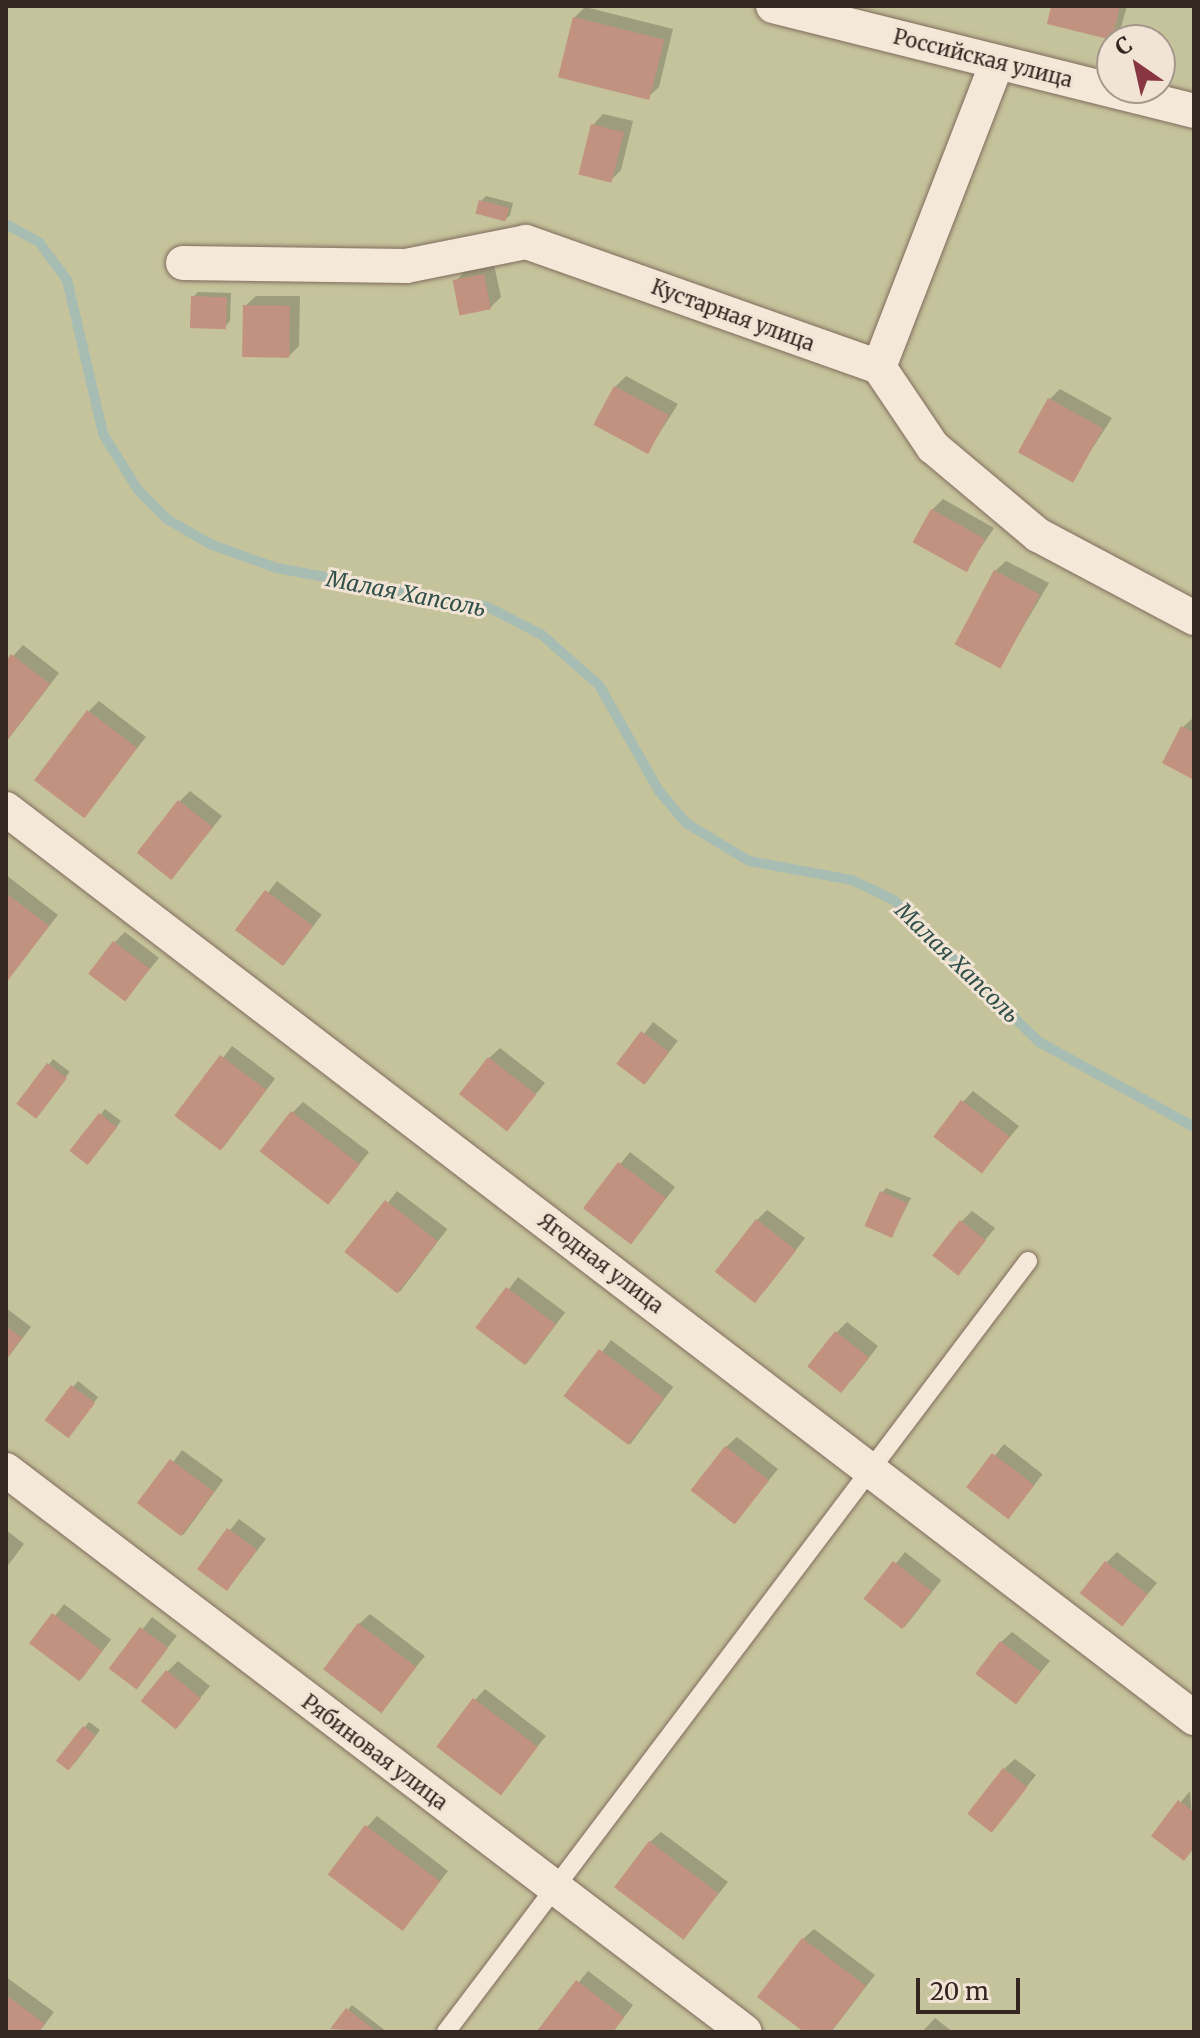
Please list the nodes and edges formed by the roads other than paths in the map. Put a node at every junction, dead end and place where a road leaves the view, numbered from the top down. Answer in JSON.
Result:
{"nodes":[{"id":1,"x":773,"y":6,"type":"edge"},
{"id":2,"x":997,"y":62,"type":"junction"},
{"id":3,"x":1194,"y":111,"type":"edge"},
{"id":4,"x":183,"y":263,"type":"dead end"},
{"id":5,"x":879,"y":367,"type":"junction"},
{"id":6,"x":1194,"y":618,"type":"edge"},
{"id":7,"x":6,"y":809,"type":"edge"},
{"id":8,"x":1028,"y":1261,"type":"dead end"},
{"id":9,"x":6,"y":1470,"type":"edge"},
{"id":10,"x":872,"y":1470,"type":"junction"},
{"id":11,"x":1194,"y":1718,"type":"edge"},
{"id":12,"x":554,"y":1889,"type":"junction"},
{"id":13,"x":446,"y":2032,"type":"edge"},
{"id":14,"x":745,"y":2032,"type":"edge"}],
"edges":[{"from":1,"to":2,"type":"street","name":"Российская улица"},
{"from":2,"to":3,"type":"street","name":"Российская улица"},
{"from":2,"to":5,"type":"street"},
{"from":4,"to":5,"type":"street","name":"Кустарная улица"},
{"from":5,"to":6,"type":"street"},
{"from":7,"to":10,"type":"street","name":"Ягодная улица"},
{"from":8,"to":10,"type":"lane"},
{"from":9,"to":12,"type":"street","name":"Рябиновая улица"},
{"from":10,"to":11,"type":"street","name":"Ягодная улица"},
{"from":10,"to":12,"type":"lane"},
{"from":12,"to":13,"type":"lane"},
{"from":12,"to":14,"type":"street","name":"Рябиновая улица"}]}
